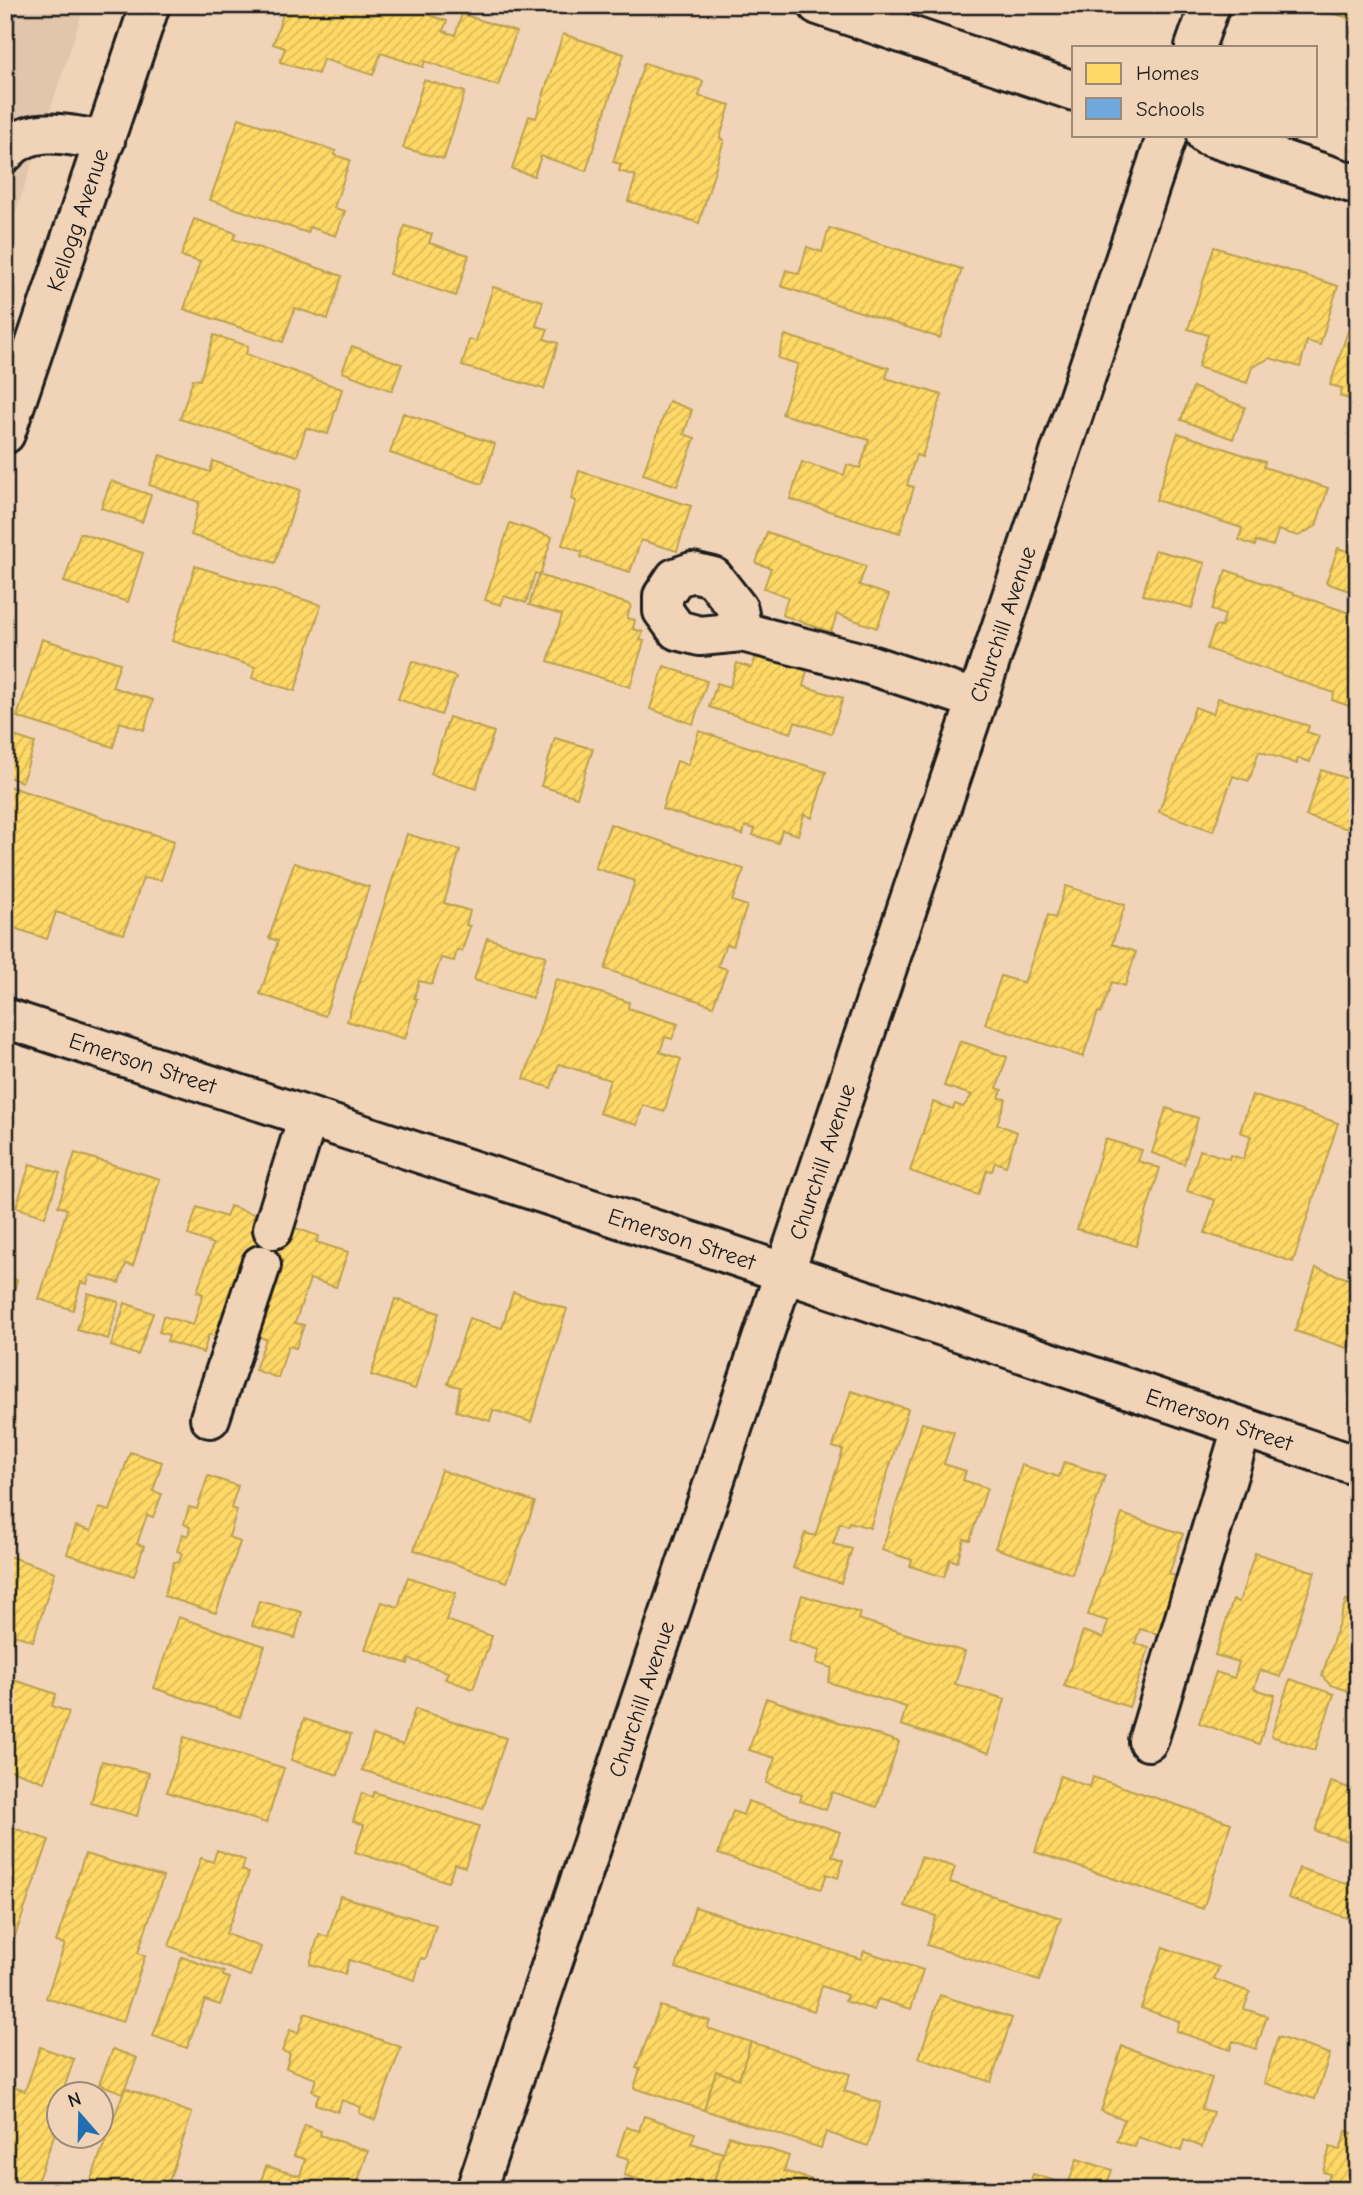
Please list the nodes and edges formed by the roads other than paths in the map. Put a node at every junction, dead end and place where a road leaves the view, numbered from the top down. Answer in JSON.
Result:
{"nodes":[{"id":1,"x":150,"y":5,"type":"edge"},
{"id":2,"x":818,"y":5,"type":"edge"},
{"id":3,"x":1210,"y":5,"type":"edge"},
{"id":4,"x":1195,"y":46,"type":"edge"},
{"id":5,"x":1072,"y":90,"type":"edge"},
{"id":6,"x":1167,"y":136,"type":"edge"},
{"id":7,"x":1209,"y":136,"type":"edge"},
{"id":8,"x":104,"y":141,"type":"junction"},
{"id":9,"x":5,"y":153,"type":"edge"},
{"id":10,"x":1358,"y":185,"type":"edge"},
{"id":11,"x":5,"y":434,"type":"edge"},
{"id":12,"x":742,"y":632,"type":"dead end"},
{"id":13,"x":977,"y":700,"type":"junction"},
{"id":14,"x":5,"y":1018,"type":"edge"},
{"id":15,"x":308,"y":1117,"type":"junction"},
{"id":16,"x":273,"y":1229,"type":"dead end"},
{"id":17,"x":261,"y":1265,"type":"dead end"},
{"id":18,"x":784,"y":1273,"type":"junction"},
{"id":19,"x":210,"y":1418,"type":"dead end"},
{"id":20,"x":1242,"y":1428,"type":"junction"},
{"id":21,"x":1358,"y":1466,"type":"edge"},
{"id":22,"x":1148,"y":1741,"type":"dead end"},
{"id":23,"x":476,"y":2190,"type":"edge"}],
"edges":[{"from":1,"to":8,"type":"street","name":"Kellogg Avenue"},
{"from":2,"to":5,"type":"street"},
{"from":3,"to":4,"type":"street"},
{"from":6,"to":13,"type":"street","name":"Churchill Avenue"},
{"from":7,"to":10,"type":"street"},
{"from":8,"to":9,"type":"street"},
{"from":8,"to":11,"type":"street","name":"Kellogg Avenue"},
{"from":12,"to":13,"type":"street"},
{"from":13,"to":18,"type":"street","name":"Churchill Avenue"},
{"from":14,"to":15,"type":"street","name":"Emerson Street"},
{"from":15,"to":16,"type":"street"},
{"from":15,"to":18,"type":"street","name":"Emerson Street"},
{"from":17,"to":19,"type":"street"},
{"from":18,"to":20,"type":"street","name":"Emerson Street"},
{"from":18,"to":23,"type":"street","name":"Churchill Avenue"},
{"from":20,"to":21,"type":"street","name":"Emerson Street"},
{"from":20,"to":22,"type":"street"}]}
